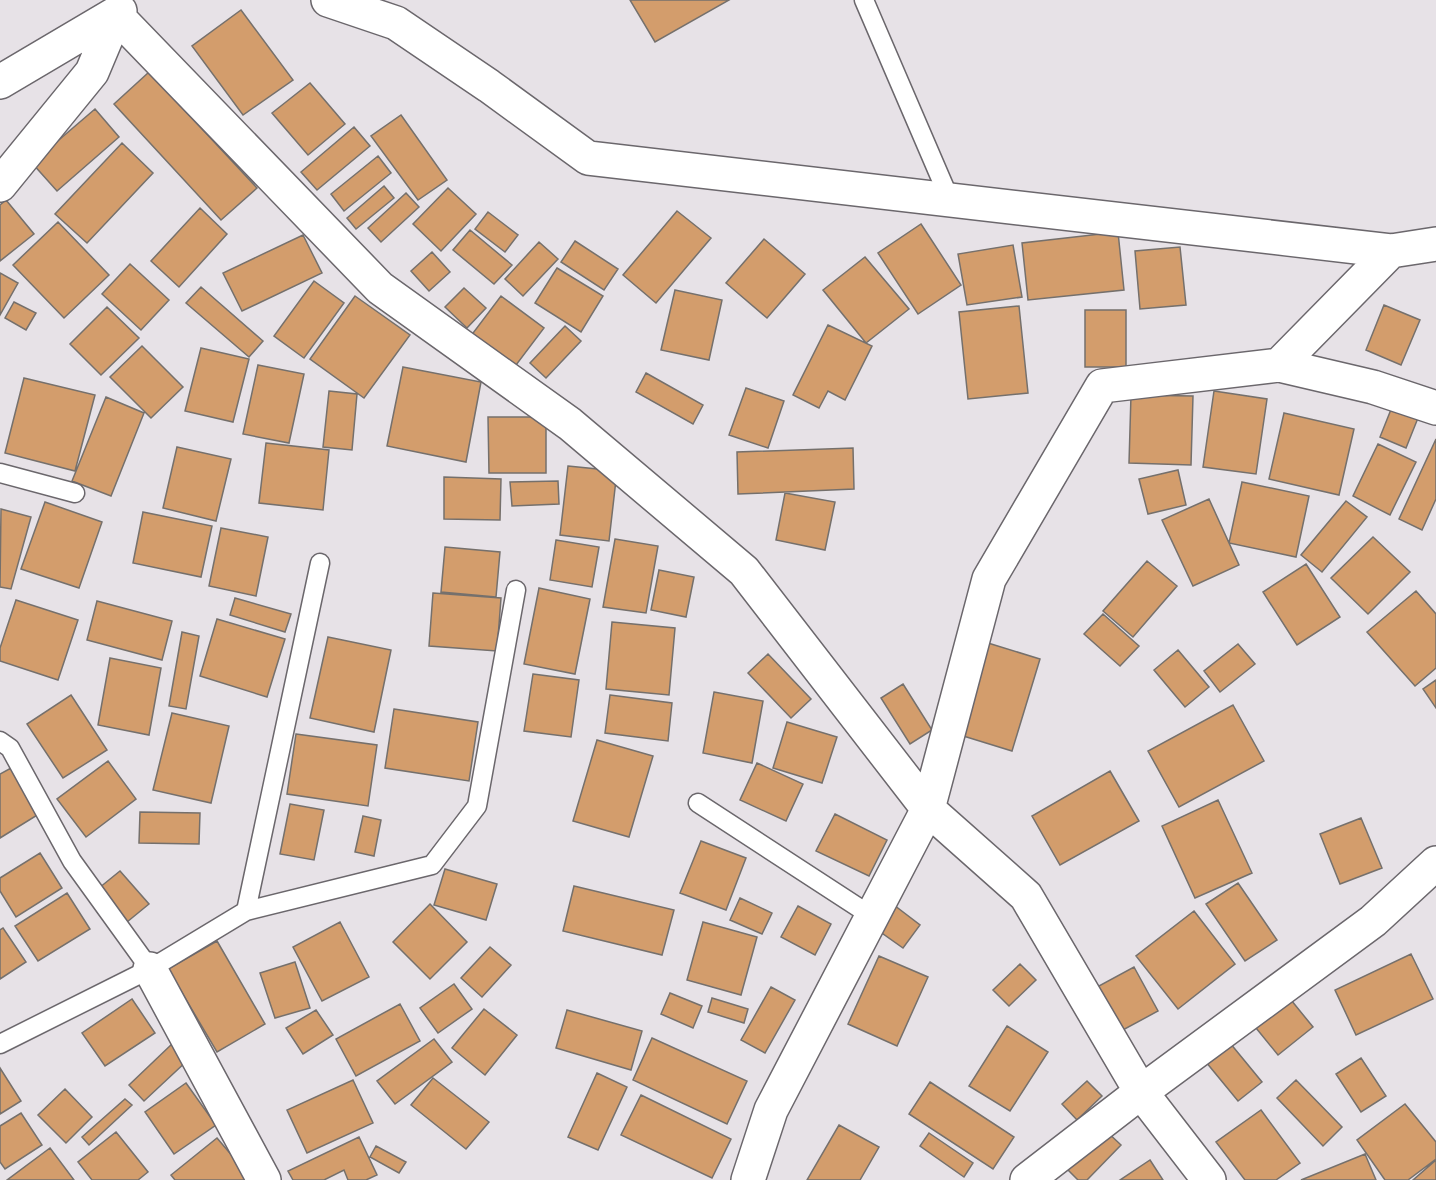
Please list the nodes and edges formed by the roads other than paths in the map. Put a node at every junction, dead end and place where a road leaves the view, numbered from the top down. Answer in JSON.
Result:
{"nodes":[{"id":1,"x":328,"y":0,"type":"edge"},
{"id":2,"x":864,"y":0,"type":"edge"},
{"id":3,"x":124,"y":8,"type":"edge"},
{"id":4,"x":0,"y":82,"type":"edge"},
{"id":5,"x":0,"y":185,"type":"edge"},
{"id":6,"x":950,"y":200,"type":"junction"},
{"id":7,"x":1436,"y":244,"type":"edge"},
{"id":8,"x":1391,"y":251,"type":"junction"},
{"id":9,"x":1279,"y":365,"type":"junction"},
{"id":10,"x":1436,"y":408,"type":"edge"},
{"id":11,"x":0,"y":473,"type":"edge"},
{"id":12,"x":75,"y":493,"type":"dead end"},
{"id":13,"x":320,"y":563,"type":"dead end"},
{"id":14,"x":516,"y":590,"type":"dead end"},
{"id":15,"x":0,"y":741,"type":"edge"},
{"id":16,"x":698,"y":802,"type":"dead end"},
{"id":17,"x":928,"y":809,"type":"junction"},
{"id":18,"x":1436,"y":863,"type":"edge"},
{"id":19,"x":246,"y":911,"type":"junction"},
{"id":20,"x":873,"y":917,"type":"junction"},
{"id":21,"x":150,"y":969,"type":"junction"},
{"id":22,"x":0,"y":1044,"type":"edge"},
{"id":23,"x":1140,"y":1092,"type":"junction"},
{"id":24,"x":264,"y":1180,"type":"edge"},
{"id":25,"x":748,"y":1180,"type":"edge"},
{"id":26,"x":1027,"y":1180,"type":"edge"},
{"id":27,"x":1209,"y":1180,"type":"edge"}],
"edges":[{"from":1,"to":6,"type":"street"},
{"from":2,"to":6,"type":"lane"},
{"from":3,"to":4,"type":"street"},
{"from":3,"to":5,"type":"street"},
{"from":3,"to":17,"type":"street"},
{"from":6,"to":8,"type":"street"},
{"from":7,"to":8,"type":"street"},
{"from":8,"to":9,"type":"street"},
{"from":9,"to":10,"type":"street"},
{"from":9,"to":17,"type":"street"},
{"from":11,"to":12,"type":"lane"},
{"from":13,"to":19,"type":"lane"},
{"from":14,"to":19,"type":"lane"},
{"from":15,"to":21,"type":"lane"},
{"from":16,"to":20,"type":"lane"},
{"from":17,"to":20,"type":"street"},
{"from":17,"to":23,"type":"street"},
{"from":18,"to":23,"type":"street"},
{"from":19,"to":21,"type":"lane"},
{"from":20,"to":25,"type":"street"},
{"from":21,"to":22,"type":"lane"},
{"from":21,"to":24,"type":"street"},
{"from":23,"to":26,"type":"street"},
{"from":23,"to":27,"type":"street"}]}
